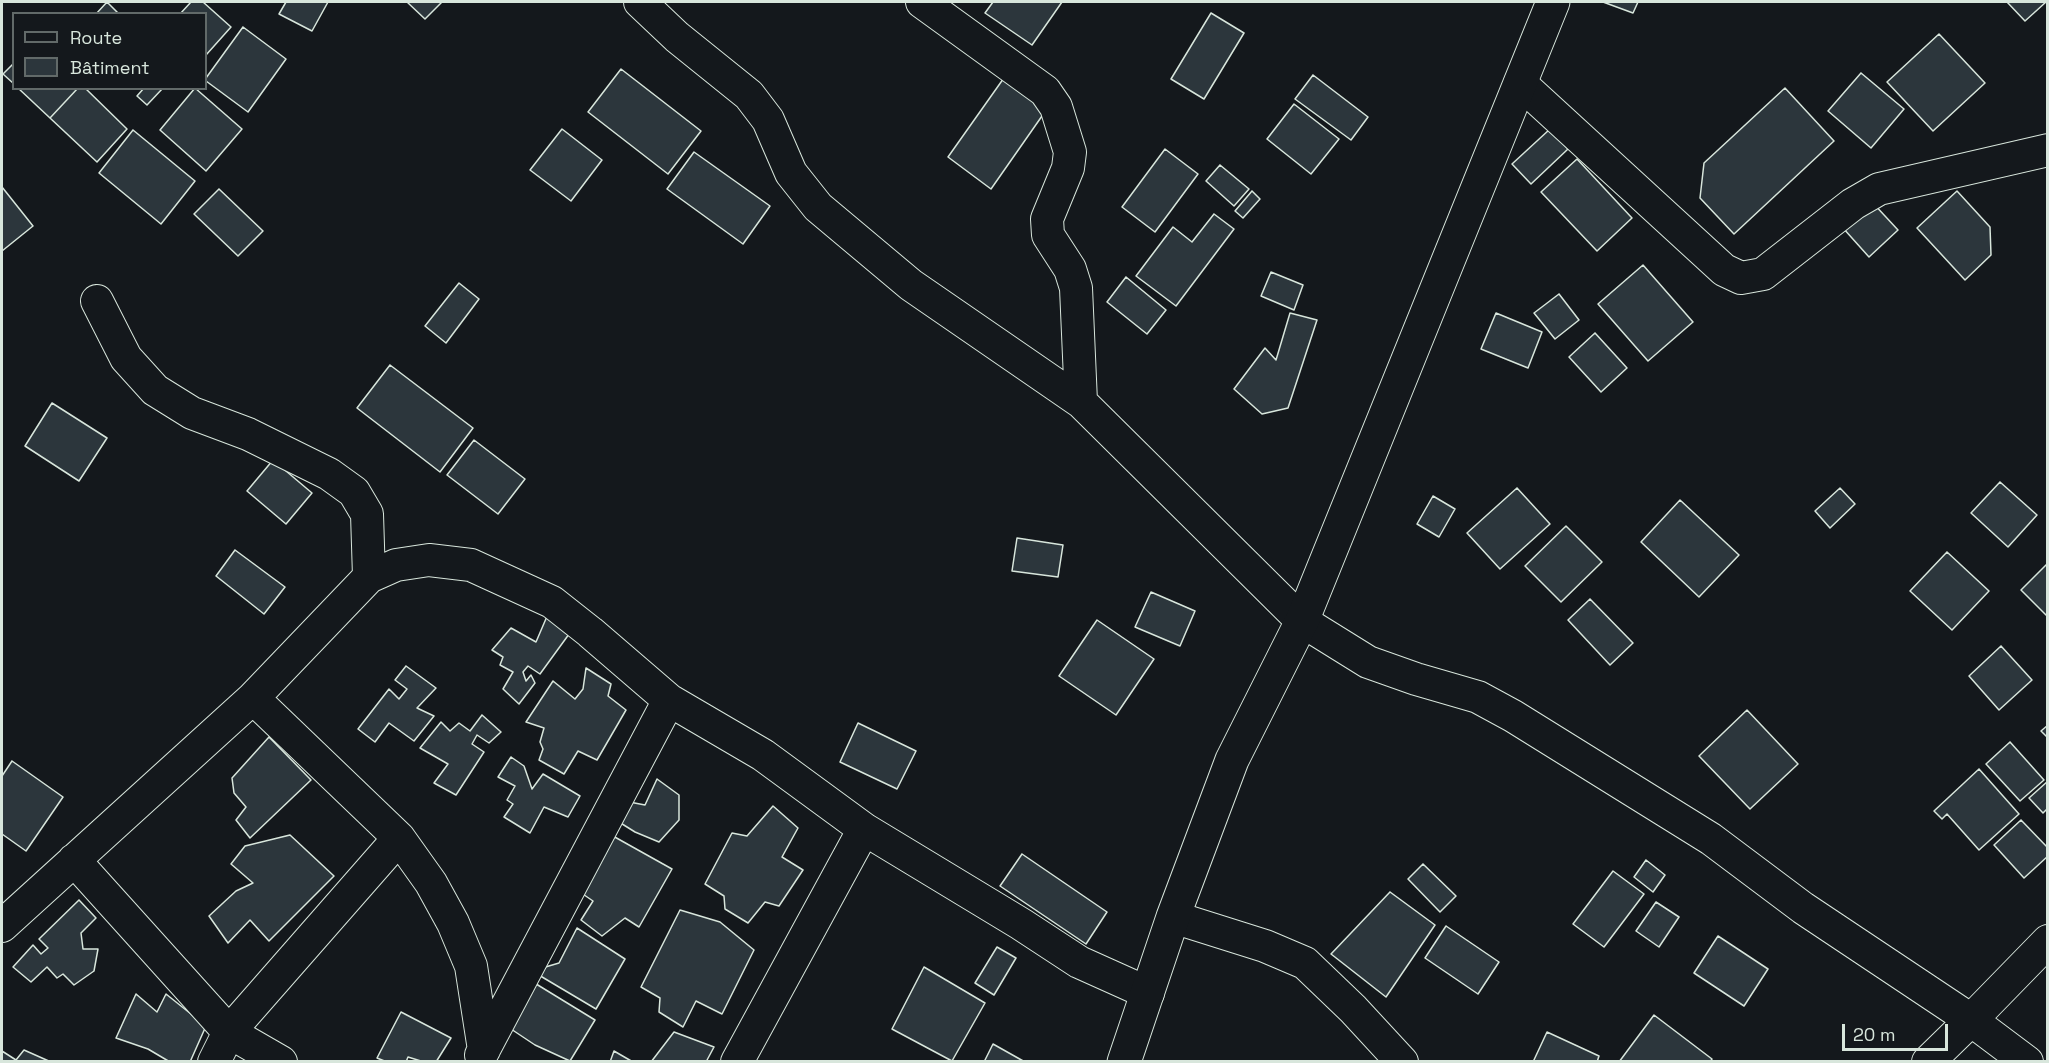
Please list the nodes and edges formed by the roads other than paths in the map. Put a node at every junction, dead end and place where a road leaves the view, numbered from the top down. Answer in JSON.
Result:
{"nodes":[{"id":1,"x":640,"y":2,"type":"edge"},
{"id":2,"x":922,"y":2,"type":"edge"},
{"id":3,"x":1553,"y":2,"type":"edge"},
{"id":4,"x":1520,"y":83,"type":"junction"},
{"id":5,"x":2048,"y":150,"type":"edge"},
{"id":6,"x":97,"y":301,"type":"dead end"},
{"id":7,"x":1082,"y":402,"type":"junction"},
{"id":8,"x":369,"y":577,"type":"junction"},
{"id":9,"x":1302,"y":621,"type":"junction"},
{"id":10,"x":253,"y":698,"type":"junction"},
{"id":11,"x":669,"y":699,"type":"junction"},
{"id":12,"x":864,"y":829,"type":"junction"},
{"id":13,"x":399,"y":838,"type":"junction"},
{"id":14,"x":74,"y":861,"type":"junction"},
{"id":15,"x":1173,"y":917,"type":"junction"},
{"id":16,"x":2,"y":926,"type":"edge"},
{"id":17,"x":2048,"y":940,"type":"edge"},
{"id":18,"x":1148,"y":993,"type":"junction"},
{"id":19,"x":1971,"y":1020,"type":"junction"},
{"id":20,"x":229,"y":1032,"type":"junction"},
{"id":21,"x":481,"y":1056,"type":"edge"},
{"id":22,"x":214,"y":1062,"type":"edge"},
{"id":23,"x":281,"y":1062,"type":"edge"},
{"id":24,"x":737,"y":1062,"type":"edge"},
{"id":25,"x":1124,"y":1062,"type":"edge"},
{"id":26,"x":1402,"y":1062,"type":"edge"},
{"id":27,"x":1928,"y":1062,"type":"edge"},
{"id":28,"x":2027,"y":1062,"type":"edge"}],
"edges":[{"from":1,"to":7,"type":"street"},
{"from":2,"to":7,"type":"street"},
{"from":3,"to":4,"type":"street"},
{"from":4,"to":5,"type":"street"},
{"from":4,"to":9,"type":"street"},
{"from":6,"to":8,"type":"street"},
{"from":7,"to":9,"type":"street"},
{"from":8,"to":10,"type":"street"},
{"from":8,"to":11,"type":"street"},
{"from":9,"to":15,"type":"street"},
{"from":9,"to":19,"type":"street"},
{"from":10,"to":13,"type":"street"},
{"from":10,"to":14,"type":"street"},
{"from":11,"to":12,"type":"street"},
{"from":11,"to":21,"type":"street"},
{"from":12,"to":18,"type":"street"},
{"from":12,"to":24,"type":"street"},
{"from":13,"to":20,"type":"street"},
{"from":13,"to":21,"type":"street"},
{"from":14,"to":16,"type":"street"},
{"from":14,"to":20,"type":"street"},
{"from":15,"to":18,"type":"street"},
{"from":15,"to":26,"type":"street"},
{"from":17,"to":19,"type":"street"},
{"from":18,"to":25,"type":"street"},
{"from":19,"to":27,"type":"street"},
{"from":19,"to":28,"type":"street"},
{"from":20,"to":22,"type":"street"},
{"from":20,"to":23,"type":"street"}]}
